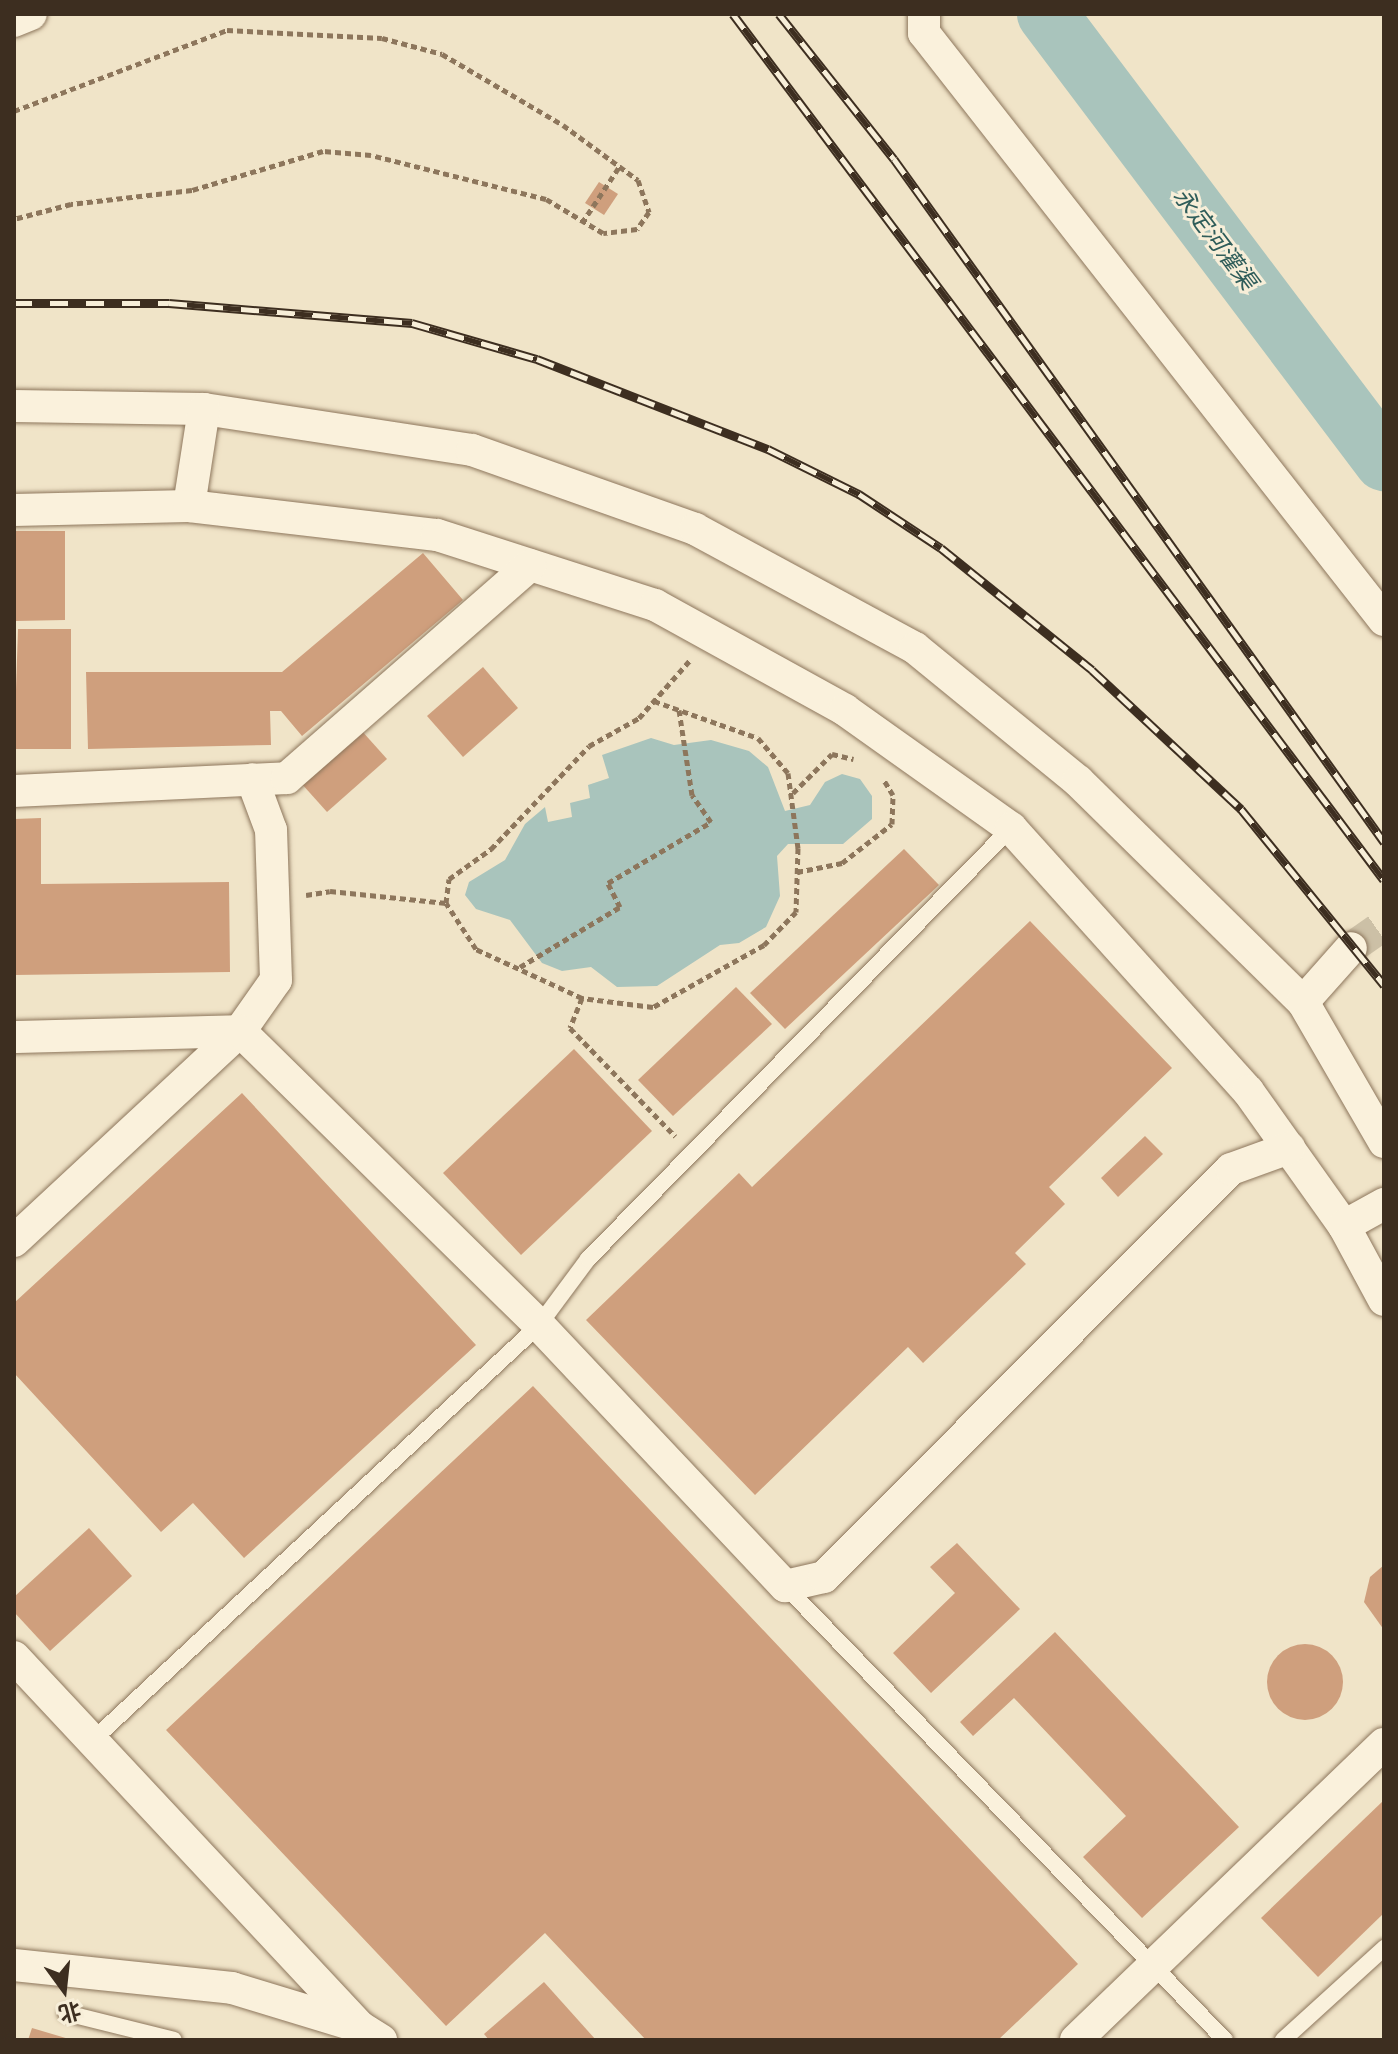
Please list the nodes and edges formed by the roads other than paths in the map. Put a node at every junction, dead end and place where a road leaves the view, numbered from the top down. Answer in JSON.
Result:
{"nodes":[{"id":1,"x":31,"y":14,"type":"edge"},
{"id":2,"x":924,"y":14,"type":"edge"},
{"id":3,"x":14,"y":21,"type":"edge"},
{"id":4,"x":14,"y":406,"type":"edge"},
{"id":5,"x":204,"y":409,"type":"junction"},
{"id":6,"x":189,"y":506,"type":"junction"},
{"id":7,"x":14,"y":510,"type":"edge"},
{"id":8,"x":530,"y":565,"type":"junction"},
{"id":9,"x":1384,"y":620,"type":"edge"},
{"id":10,"x":252,"y":779,"type":"junction"},
{"id":11,"x":14,"y":791,"type":"edge"},
{"id":12,"x":1011,"y":828,"type":"junction"},
{"id":13,"x":1351,"y":948,"type":"tunnel mouth"},
{"id":14,"x":1303,"y":1002,"type":"junction"},
{"id":15,"x":240,"y":1031,"type":"junction"},
{"id":16,"x":14,"y":1037,"type":"edge"},
{"id":17,"x":1384,"y":1142,"type":"edge"},
{"id":18,"x":1289,"y":1148,"type":"junction"},
{"id":19,"x":1384,"y":1204,"type":"edge"},
{"id":20,"x":1344,"y":1226,"type":"junction"},
{"id":21,"x":14,"y":1241,"type":"edge"},
{"id":22,"x":1384,"y":1300,"type":"edge"},
{"id":23,"x":539,"y":1325,"type":"junction"},
{"id":24,"x":785,"y":1586,"type":"junction"},
{"id":25,"x":14,"y":1657,"type":"edge"},
{"id":26,"x":94,"y":1739,"type":"junction"},
{"id":27,"x":1384,"y":1744,"type":"edge"},
{"id":28,"x":1384,"y":1948,"type":"edge"},
{"id":29,"x":14,"y":1965,"type":"edge"},
{"id":30,"x":1151,"y":1968,"type":"junction"},
{"id":31,"x":66,"y":2013,"type":"dead end"},
{"id":32,"x":371,"y":2033,"type":"edge"},
{"id":33,"x":174,"y":2040,"type":"edge"},
{"id":34,"x":1076,"y":2040,"type":"edge"},
{"id":35,"x":1225,"y":2040,"type":"edge"},
{"id":36,"x":1283,"y":2040,"type":"edge"}],
"edges":[{"from":1,"to":3,"type":"street"},
{"from":2,"to":9,"type":"street"},
{"from":4,"to":5,"type":"street"},
{"from":5,"to":6,"type":"street"},
{"from":5,"to":14,"type":"street"},
{"from":6,"to":7,"type":"street"},
{"from":6,"to":8,"type":"street"},
{"from":8,"to":10,"type":"street"},
{"from":8,"to":12,"type":"street"},
{"from":10,"to":11,"type":"street"},
{"from":10,"to":15,"type":"street"},
{"from":12,"to":18,"type":"street"},
{"from":12,"to":23,"type":"lane"},
{"from":13,"to":14,"type":"street"},
{"from":14,"to":17,"type":"street"},
{"from":15,"to":16,"type":"street"},
{"from":15,"to":21,"type":"street"},
{"from":15,"to":23,"type":"street"},
{"from":18,"to":20,"type":"street"},
{"from":18,"to":24,"type":"street"},
{"from":19,"to":20,"type":"street"},
{"from":20,"to":22,"type":"street"},
{"from":23,"to":24,"type":"street"},
{"from":23,"to":26,"type":"lane"},
{"from":24,"to":30,"type":"lane"},
{"from":25,"to":26,"type":"street"},
{"from":26,"to":32,"type":"street"},
{"from":27,"to":30,"type":"street"},
{"from":28,"to":36,"type":"lane"},
{"from":29,"to":32,"type":"street"},
{"from":30,"to":34,"type":"street"},
{"from":30,"to":35,"type":"lane"},
{"from":31,"to":33,"type":"lane"}]}
